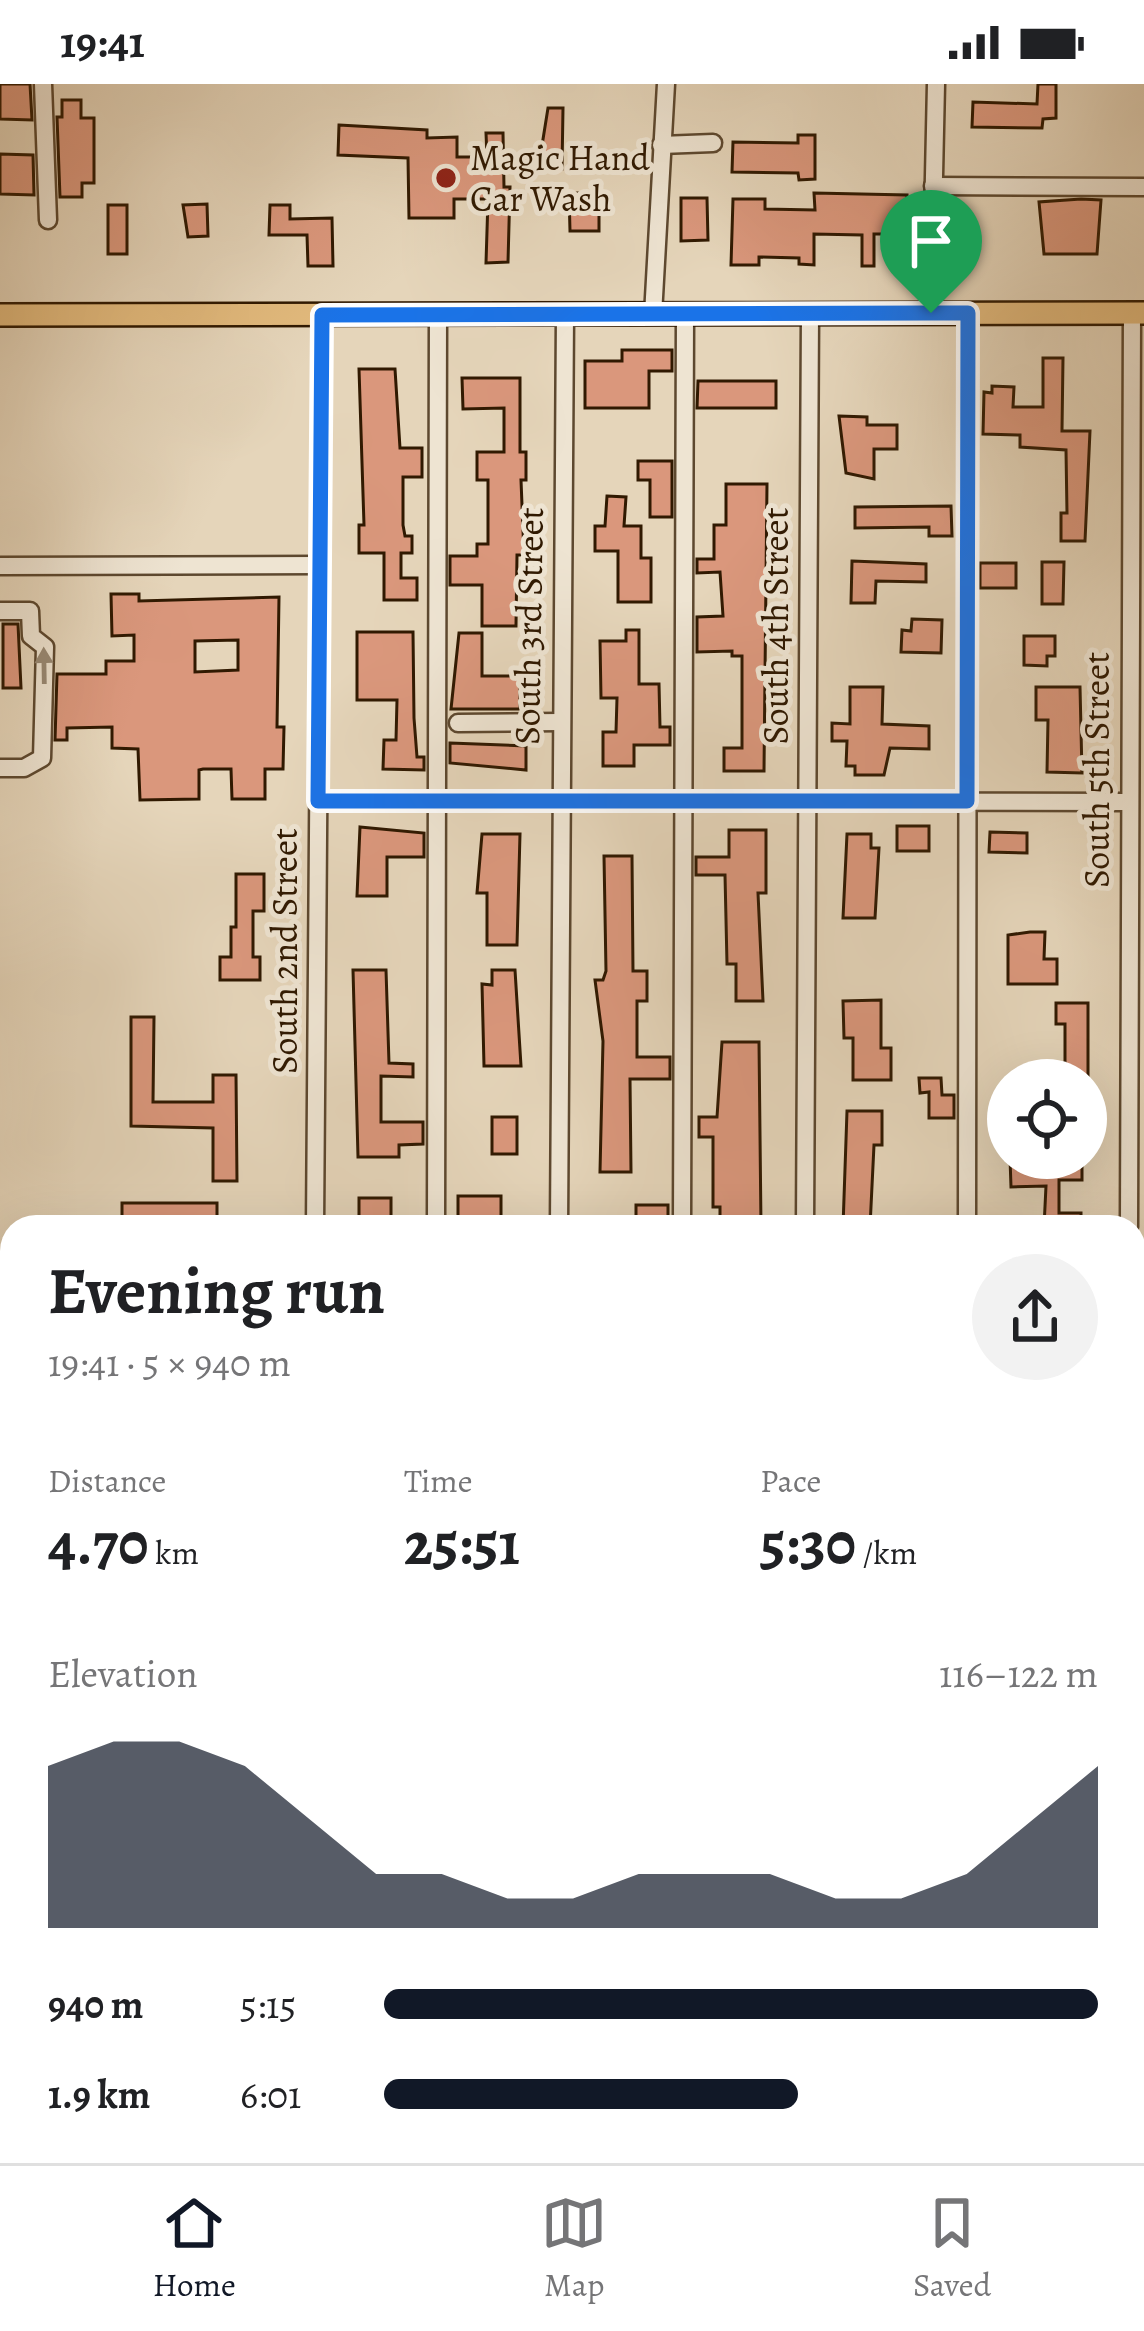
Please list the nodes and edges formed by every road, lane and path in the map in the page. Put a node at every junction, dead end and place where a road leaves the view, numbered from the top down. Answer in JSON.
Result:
{"nodes":[{"id":1,"x":43,"y":84,"type":"edge"},
{"id":2,"x":666,"y":84,"type":"edge"},
{"id":3,"x":936,"y":84,"type":"edge"},
{"id":4,"x":713,"y":143,"type":"dead end"},
{"id":5,"x":662,"y":145,"type":"junction"},
{"id":6,"x":933,"y":186,"type":"junction"},
{"id":7,"x":1144,"y":187,"type":"edge"},
{"id":8,"x":48,"y":220,"type":"dead end"},
{"id":9,"x":810,"y":313,"type":"junction"},
{"id":10,"x":931,"y":313,"type":"junction"},
{"id":11,"x":968,"y":313,"type":"junction"},
{"id":12,"x":1138,"y":313,"type":"edge"},
{"id":13,"x":438,"y":314,"type":"junction"},
{"id":14,"x":565,"y":314,"type":"junction"},
{"id":15,"x":685,"y":314,"type":"junction"},
{"id":16,"x":0,"y":315,"type":"edge"},
{"id":17,"x":322,"y":315,"type":"junction"},
{"id":18,"x":652,"y":315,"type":"junction"},
{"id":19,"x":320,"y":565,"type":"junction"},
{"id":20,"x":0,"y":566,"type":"edge"},
{"id":21,"x":0,"y":610,"type":"edge"},
{"id":22,"x":458,"y":722,"type":"dead end"},
{"id":23,"x":560,"y":722,"type":"junction"},
{"id":24,"x":0,"y":768,"type":"edge"},
{"id":25,"x":437,"y":800,"type":"junction"},
{"id":26,"x":318,"y":801,"type":"junction"},
{"id":27,"x":559,"y":801,"type":"junction"},
{"id":28,"x":684,"y":801,"type":"junction"},
{"id":29,"x":806,"y":801,"type":"junction"},
{"id":30,"x":967,"y":801,"type":"junction"},
{"id":31,"x":1129,"y":802,"type":"junction"},
{"id":32,"x":315,"y":1215,"type":"edge"},
{"id":33,"x":436,"y":1215,"type":"edge"},
{"id":34,"x":559,"y":1215,"type":"edge"},
{"id":35,"x":682,"y":1215,"type":"edge"},
{"id":36,"x":806,"y":1215,"type":"edge"},
{"id":37,"x":967,"y":1215,"type":"edge"},
{"id":38,"x":1129,"y":1215,"type":"edge"}],
"edges":[{"from":1,"to":8,"type":"street"},
{"from":2,"to":5,"type":"street"},
{"from":3,"to":6,"type":"street"},
{"from":4,"to":5,"type":"street"},
{"from":5,"to":18,"type":"street"},
{"from":6,"to":7,"type":"street"},
{"from":6,"to":10,"type":"street"},
{"from":9,"to":10,"type":"main road"},
{"from":9,"to":15,"type":"main road"},
{"from":9,"to":29,"type":"street","name":"South 4th Street"},
{"from":10,"to":11,"type":"main road"},
{"from":11,"to":12,"type":"main road"},
{"from":11,"to":30,"type":"street"},
{"from":12,"to":31,"type":"street","name":"South 5th Street"},
{"from":13,"to":14,"type":"main road"},
{"from":13,"to":17,"type":"main road"},
{"from":13,"to":25,"type":"street"},
{"from":14,"to":18,"type":"main road"},
{"from":14,"to":23,"type":"street","name":"South 3rd Street"},
{"from":15,"to":18,"type":"main road"},
{"from":15,"to":28,"type":"street"},
{"from":16,"to":17,"type":"main road"},
{"from":17,"to":19,"type":"street","name":"South 2nd Street"},
{"from":19,"to":20,"type":"street"},
{"from":19,"to":26,"type":"street","name":"South 2nd Street"},
{"from":24,"to":21,"type":"street","one_way":true},
{"from":22,"to":23,"type":"street"},
{"from":23,"to":27,"type":"street","name":"South 3rd Street"},
{"from":25,"to":26,"type":"street"},
{"from":25,"to":27,"type":"street"},
{"from":25,"to":33,"type":"street"},
{"from":26,"to":32,"type":"street","name":"South 2nd Street"},
{"from":27,"to":28,"type":"street"},
{"from":27,"to":34,"type":"street","name":"South 3rd Street"},
{"from":28,"to":29,"type":"street"},
{"from":28,"to":35,"type":"street"},
{"from":29,"to":30,"type":"street"},
{"from":29,"to":36,"type":"street","name":"South 4th Street"},
{"from":30,"to":31,"type":"street"},
{"from":30,"to":37,"type":"street"},
{"from":31,"to":38,"type":"street","name":"South 5th Street"}]}
